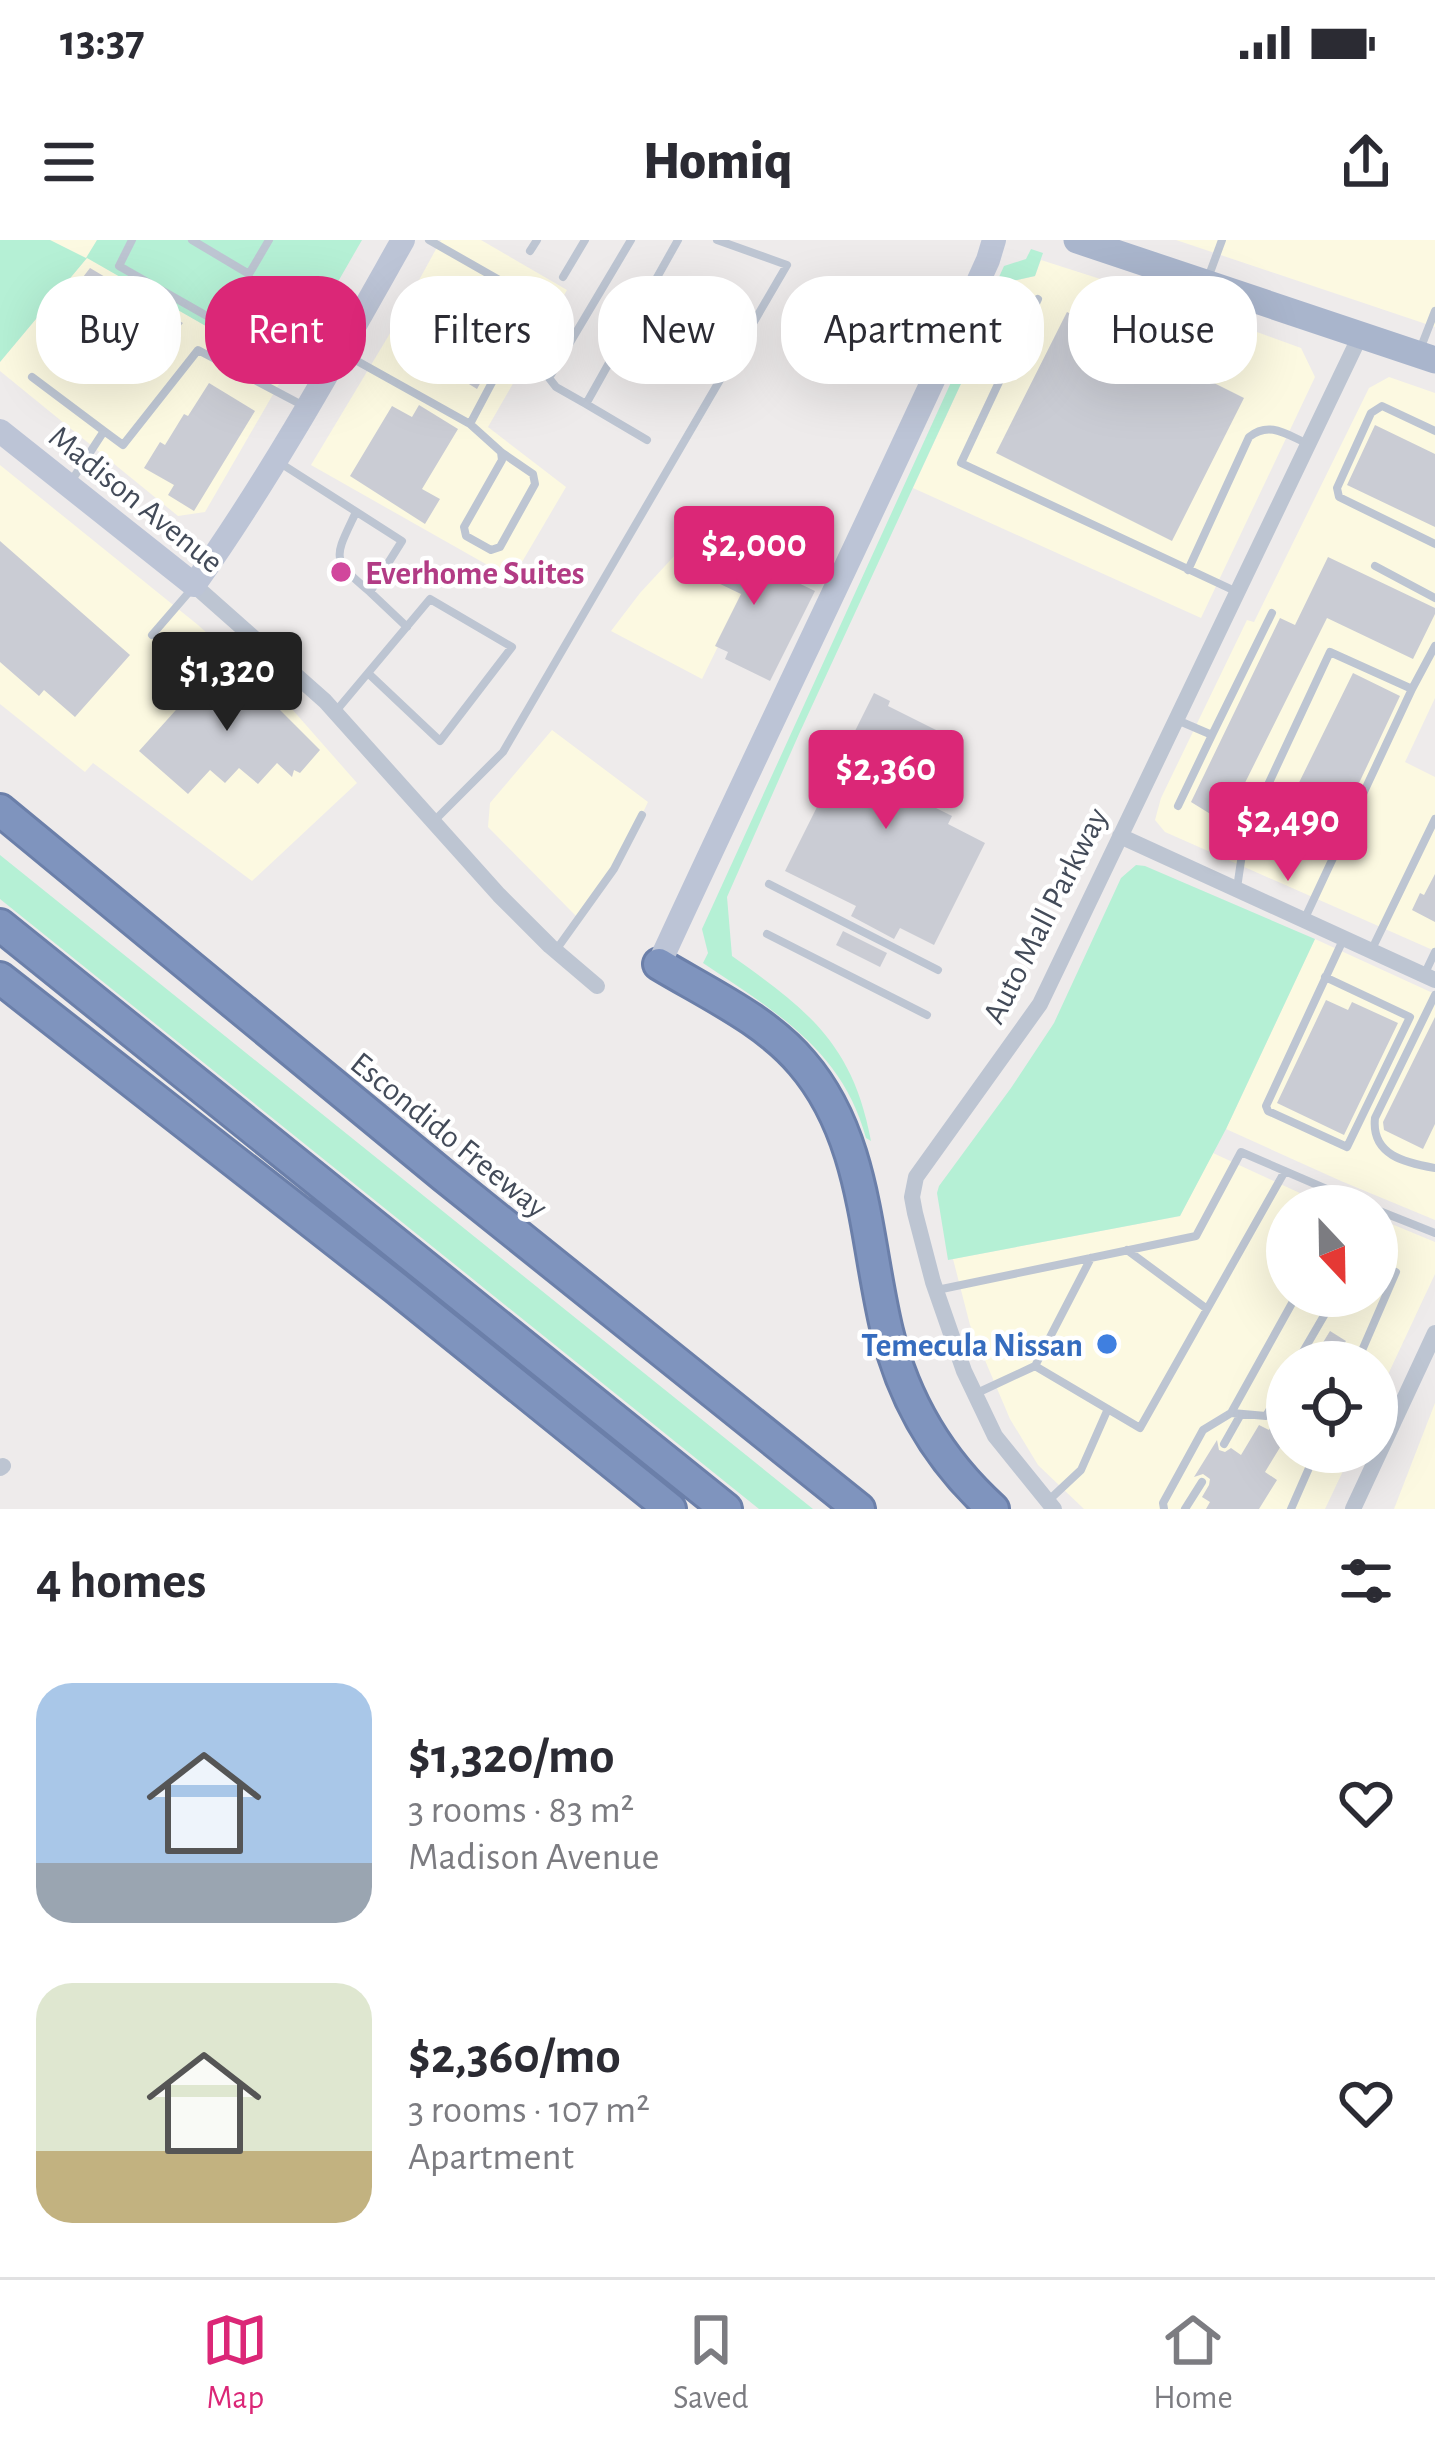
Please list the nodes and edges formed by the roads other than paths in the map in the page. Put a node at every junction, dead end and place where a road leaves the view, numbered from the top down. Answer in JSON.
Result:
{"nodes":[{"id":1,"x":132,"y":240,"type":"edge"},
{"id":2,"x":192,"y":240,"type":"edge"},
{"id":3,"x":269,"y":240,"type":"edge"},
{"id":4,"x":403,"y":240,"type":"edge"},
{"id":5,"x":429,"y":240,"type":"edge"},
{"id":6,"x":537,"y":240,"type":"edge"},
{"id":7,"x":585,"y":240,"type":"edge"},
{"id":8,"x":631,"y":240,"type":"edge"},
{"id":9,"x":678,"y":240,"type":"edge"},
{"id":10,"x":717,"y":240,"type":"edge"},
{"id":11,"x":994,"y":240,"type":"edge"},
{"id":12,"x":1078,"y":240,"type":"edge"},
{"id":13,"x":1222,"y":240,"type":"edge"},
{"id":14,"x":530,"y":251,"type":"dead end"},
{"id":15,"x":564,"y":276,"type":"edge"},
{"id":16,"x":1186,"y":276,"type":"edge"},
{"id":17,"x":1209,"y":276,"type":"edge"},
{"id":18,"x":1257,"y":300,"type":"edge"},
{"id":19,"x":366,"y":306,"type":"edge"},
{"id":20,"x":1435,"y":311,"type":"edge"},
{"id":21,"x":205,"y":315,"type":"edge"},
{"id":22,"x":1360,"y":334,"type":"junction"},
{"id":23,"x":1426,"y":357,"type":"edge"},
{"id":24,"x":366,"y":366,"type":"edge"},
{"id":25,"x":32,"y":377,"type":"dead end"},
{"id":26,"x":322,"y":384,"type":"edge"},
{"id":27,"x":998,"y":384,"type":"edge"},
{"id":28,"x":586,"y":404,"type":"junction"},
{"id":29,"x":308,"y":408,"type":"junction"},
{"id":30,"x":470,"y":424,"type":"junction"},
{"id":31,"x":1435,"y":430,"type":"edge"},
{"id":32,"x":0,"y":431,"type":"edge"},
{"id":33,"x":104,"y":431,"type":"junction"},
{"id":34,"x":647,"y":440,"type":"dead end"},
{"id":35,"x":1308,"y":443,"type":"junction"},
{"id":36,"x":501,"y":452,"type":"junction"},
{"id":37,"x":276,"y":460,"type":"junction"},
{"id":38,"x":69,"y":485,"type":"junction"},
{"id":39,"x":356,"y":512,"type":"junction"},
{"id":40,"x":1435,"y":544,"type":"edge"},
{"id":41,"x":1375,"y":566,"type":"dead end"},
{"id":42,"x":1188,"y":570,"type":"junction"},
{"id":43,"x":194,"y":585,"type":"junction"},
{"id":44,"x":370,"y":592,"type":"junction"},
{"id":45,"x":1237,"y":592,"type":"junction"},
{"id":46,"x":1435,"y":598,"type":"edge"},
{"id":47,"x":1272,"y":613,"type":"dead end"},
{"id":48,"x":407,"y":627,"type":"junction"},
{"id":49,"x":152,"y":635,"type":"dead end"},
{"id":50,"x":1435,"y":646,"type":"edge"},
{"id":51,"x":369,"y":674,"type":"junction"},
{"id":52,"x":1412,"y":689,"type":"junction"},
{"id":53,"x":335,"y":712,"type":"junction"},
{"id":54,"x":1175,"y":719,"type":"junction"},
{"id":55,"x":1212,"y":735,"type":"junction"},
{"id":56,"x":1178,"y":806,"type":"dead end"},
{"id":57,"x":2,"y":811,"type":"edge"},
{"id":58,"x":641,"y":815,"type":"dead end"},
{"id":59,"x":1435,"y":819,"type":"edge"},
{"id":60,"x":434,"y":821,"type":"junction"},
{"id":61,"x":1120,"y":836,"type":"junction"},
{"id":62,"x":769,"y":884,"type":"dead end"},
{"id":63,"x":1237,"y":890,"type":"junction"},
{"id":64,"x":1304,"y":920,"type":"junction"},
{"id":65,"x":0,"y":926,"type":"edge"},
{"id":66,"x":767,"y":934,"type":"dead end"},
{"id":67,"x":1343,"y":938,"type":"junction"},
{"id":68,"x":555,"y":951,"type":"junction"},
{"id":69,"x":1371,"y":951,"type":"junction"},
{"id":70,"x":1435,"y":952,"type":"edge"},
{"id":71,"x":659,"y":964,"type":"joint"},
{"id":72,"x":938,"y":970,"type":"dead end"},
{"id":73,"x":1325,"y":977,"type":"junction"},
{"id":74,"x":0,"y":978,"type":"edge"},
{"id":75,"x":1430,"y":978,"type":"edge"},
{"id":76,"x":597,"y":986,"type":"dead end"},
{"id":77,"x":1435,"y":995,"type":"edge"},
{"id":78,"x":927,"y":1015,"type":"dead end"},
{"id":79,"x":1408,"y":1016,"type":"junction"},
{"id":80,"x":1424,"y":1019,"type":"junction"},
{"id":81,"x":1435,"y":1168,"type":"edge"},
{"id":82,"x":1285,"y":1171,"type":"junction"},
{"id":83,"x":1315,"y":1185,"type":"edge"},
{"id":84,"x":1398,"y":1218,"type":"edge"},
{"id":85,"x":1435,"y":1233,"type":"edge"},
{"id":86,"x":1127,"y":1250,"type":"junction"},
{"id":87,"x":1091,"y":1258,"type":"junction"},
{"id":88,"x":936,"y":1290,"type":"junction"},
{"id":89,"x":1207,"y":1310,"type":"junction"},
{"id":90,"x":1285,"y":1317,"type":"edge"},
{"id":91,"x":1435,"y":1333,"type":"edge"},
{"id":92,"x":1035,"y":1366,"type":"junction"},
{"id":93,"x":975,"y":1394,"type":"junction"},
{"id":94,"x":1107,"y":1411,"type":"junction"},
{"id":95,"x":1236,"y":1413,"type":"junction"},
{"id":96,"x":1266,"y":1416,"type":"edge"},
{"id":97,"x":1224,"y":1444,"type":"dead end"},
{"id":98,"x":1307,"y":1473,"type":"edge"},
{"id":99,"x":1202,"y":1481,"type":"dead end"},
{"id":100,"x":1051,"y":1505,"type":"edge"},
{"id":101,"x":670,"y":1509,"type":"edge"},
{"id":102,"x":726,"y":1509,"type":"edge"},
{"id":103,"x":859,"y":1509,"type":"edge"},
{"id":104,"x":993,"y":1509,"type":"edge"},
{"id":105,"x":1164,"y":1509,"type":"edge"},
{"id":106,"x":1185,"y":1509,"type":"edge"},
{"id":107,"x":1291,"y":1509,"type":"edge"},
{"id":108,"x":1353,"y":1509,"type":"edge"}],
"edges":[{"from":1,"to":21,"type":"lane"},
{"from":2,"to":3,"type":"lane"},
{"from":4,"to":19,"type":"main road"},
{"from":5,"to":30,"type":"lane"},
{"from":6,"to":14,"type":"lane"},
{"from":7,"to":15,"type":"lane"},
{"from":8,"to":28,"type":"lane"},
{"from":9,"to":28,"type":"lane"},
{"from":10,"to":60,"type":"lane"},
{"from":11,"to":71,"type":"main road"},
{"from":12,"to":16,"type":"main road"},
{"from":13,"to":17,"type":"lane"},
{"from":18,"to":22,"type":"main road"},
{"from":20,"to":23,"type":"lane"},
{"from":22,"to":23,"type":"main road"},
{"from":22,"to":35,"type":"street","name":"Auto Mall Parkway"},
{"from":24,"to":30,"type":"lane"},
{"from":25,"to":33,"type":"lane"},
{"from":26,"to":29,"type":"main road"},
{"from":27,"to":42,"type":"lane"},
{"from":28,"to":34,"type":"lane"},
{"from":29,"to":33,"type":"lane"},
{"from":29,"to":37,"type":"main road"},
{"from":30,"to":36,"type":"lane"},
{"from":31,"to":40,"type":"lane"},
{"from":32,"to":38,"type":"main road","name":"Madison Avenue"},
{"from":33,"to":38,"type":"lane"},
{"from":35,"to":42,"type":"lane"},
{"from":35,"to":45,"type":"street","name":"Auto Mall Parkway"},
{"from":36,"to":36,"type":"lane"},
{"from":37,"to":39,"type":"lane"},
{"from":37,"to":43,"type":"main road"},
{"from":38,"to":43,"type":"main road","name":"Madison Avenue"},
{"from":39,"to":44,"type":"lane"},
{"from":39,"to":44,"type":"lane"},
{"from":41,"to":46,"type":"lane"},
{"from":42,"to":45,"type":"lane"},
{"from":43,"to":49,"type":"lane"},
{"from":43,"to":53,"type":"street","name":"Madison Avenue"},
{"from":44,"to":48,"type":"lane"},
{"from":45,"to":54,"type":"street","name":"Auto Mall Parkway"},
{"from":47,"to":55,"type":"lane"},
{"from":48,"to":51,"type":"lane"},
{"from":48,"to":51,"type":"lane"},
{"from":50,"to":52,"type":"lane"},
{"from":51,"to":53,"type":"lane"},
{"from":52,"to":63,"type":"lane"},
{"from":52,"to":64,"type":"lane"},
{"from":53,"to":60,"type":"street","name":"Madison Avenue"},
{"from":54,"to":55,"type":"lane"},
{"from":54,"to":61,"type":"street","name":"Auto Mall Parkway"},
{"from":55,"to":56,"type":"lane"},
{"from":57,"to":103,"type":"highway","name":"Escondido Freeway"},
{"from":58,"to":68,"type":"lane"},
{"from":59,"to":69,"type":"lane"},
{"from":60,"to":68,"type":"street","name":"Madison Avenue"},
{"from":61,"to":63,"type":"street"},
{"from":61,"to":88,"type":"street","name":"Auto Mall Parkway"},
{"from":62,"to":72,"type":"lane"},
{"from":63,"to":64,"type":"street"},
{"from":64,"to":67,"type":"street"},
{"from":65,"to":102,"type":"highway"},
{"from":66,"to":78,"type":"lane"},
{"from":67,"to":69,"type":"street"},
{"from":67,"to":73,"type":"lane"},
{"from":68,"to":76,"type":"street","name":"Madison Avenue"},
{"from":69,"to":75,"type":"street"},
{"from":70,"to":75,"type":"lane"},
{"from":71,"to":104,"type":"highway"},
{"from":73,"to":79,"type":"lane"},
{"from":73,"to":79,"type":"lane"},
{"from":74,"to":101,"type":"highway"},
{"from":77,"to":80,"type":"lane"},
{"from":79,"to":80,"type":"lane"},
{"from":80,"to":81,"type":"lane"},
{"from":82,"to":83,"type":"lane"},
{"from":82,"to":86,"type":"lane"},
{"from":82,"to":89,"type":"lane"},
{"from":84,"to":85,"type":"lane"},
{"from":86,"to":87,"type":"lane"},
{"from":86,"to":89,"type":"lane"},
{"from":87,"to":88,"type":"lane"},
{"from":87,"to":92,"type":"lane"},
{"from":88,"to":93,"type":"street","name":"Auto Mall Parkway"},
{"from":89,"to":94,"type":"lane"},
{"from":90,"to":95,"type":"lane"},
{"from":91,"to":108,"type":"street"},
{"from":92,"to":93,"type":"lane"},
{"from":92,"to":94,"type":"lane"},
{"from":93,"to":100,"type":"street","name":"Auto Mall Parkway"},
{"from":94,"to":100,"type":"lane"},
{"from":95,"to":96,"type":"lane"},
{"from":95,"to":97,"type":"lane"},
{"from":95,"to":105,"type":"lane"},
{"from":98,"to":107,"type":"lane"},
{"from":99,"to":106,"type":"lane"}]}
